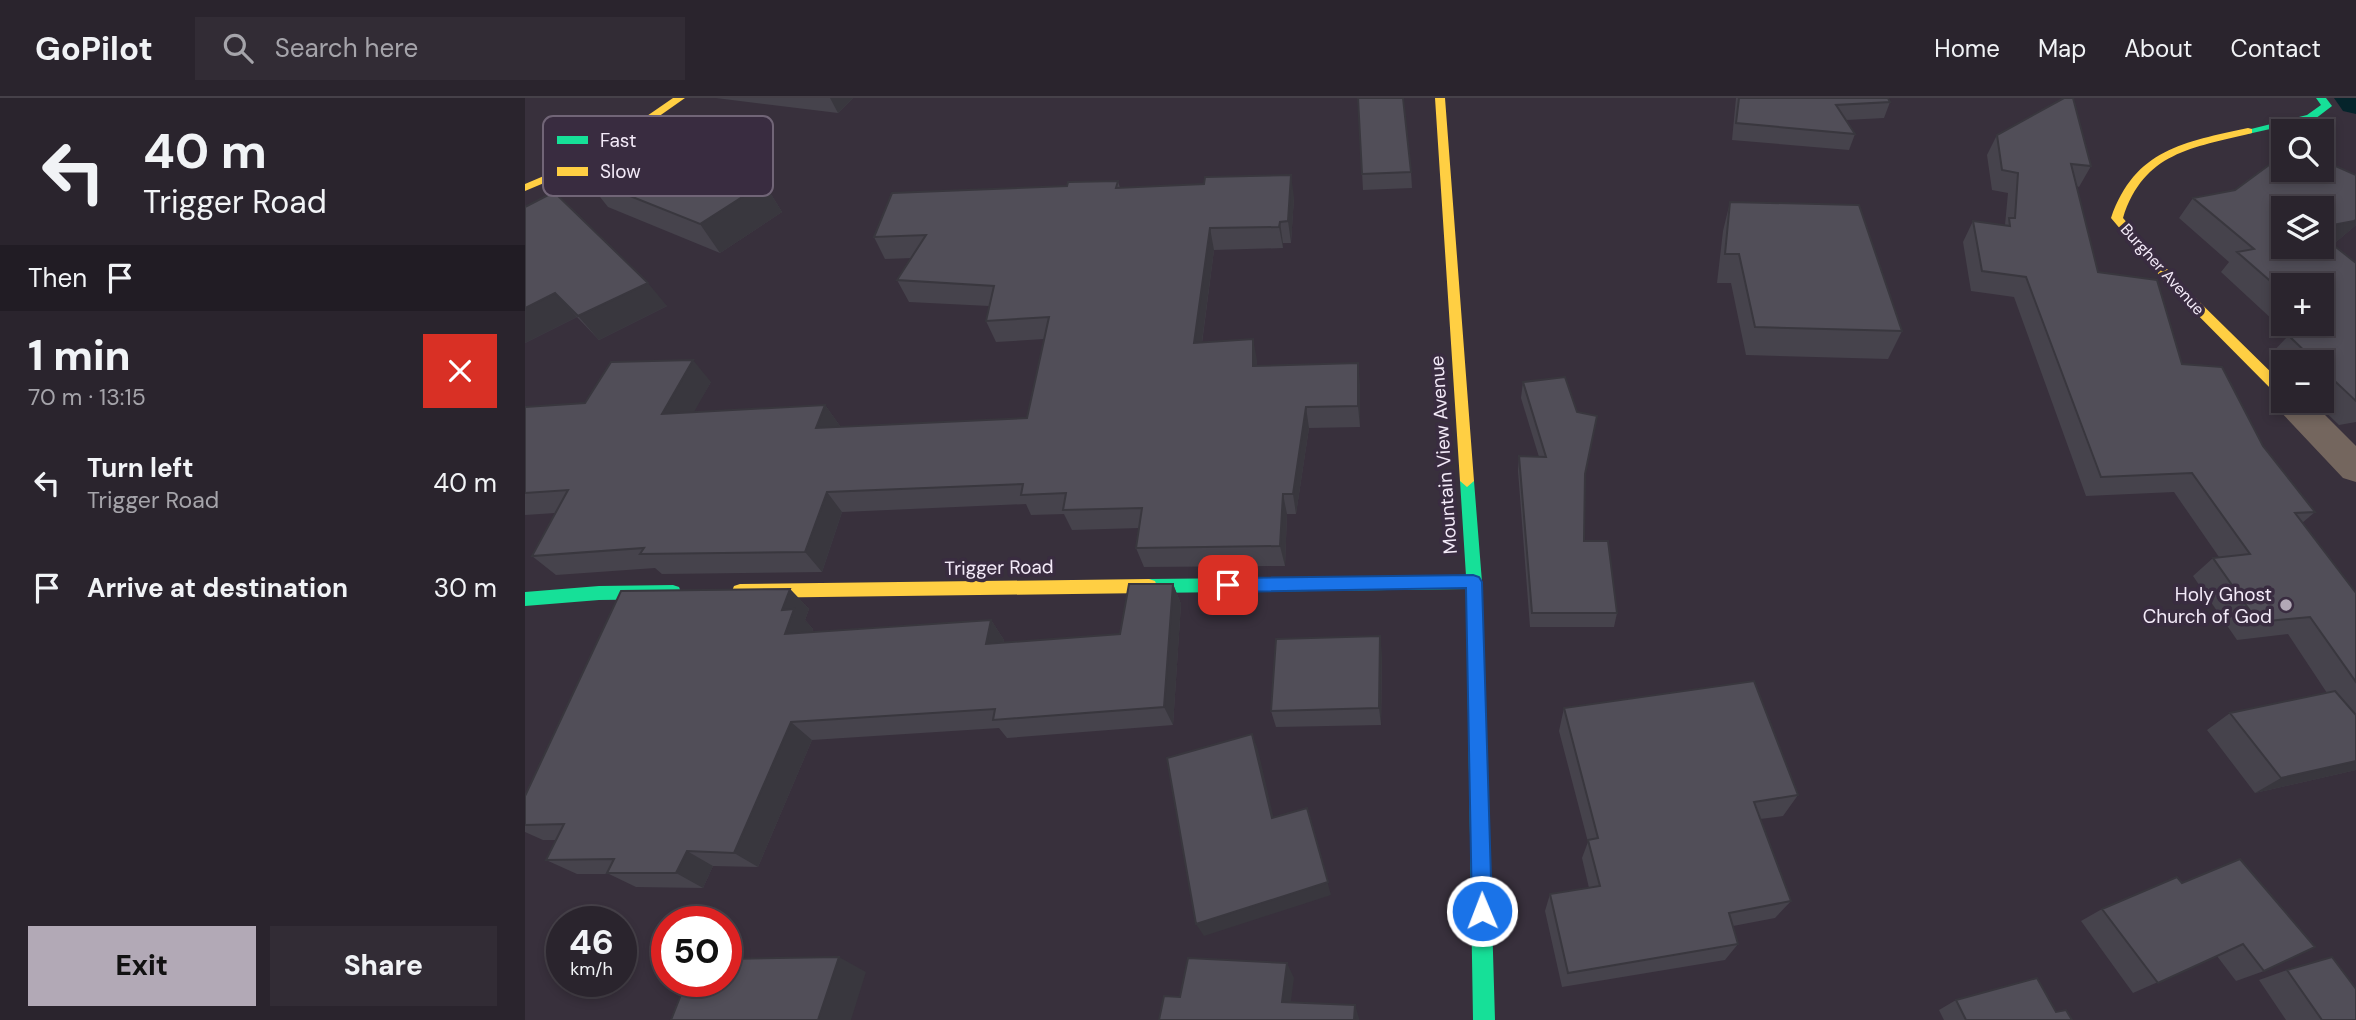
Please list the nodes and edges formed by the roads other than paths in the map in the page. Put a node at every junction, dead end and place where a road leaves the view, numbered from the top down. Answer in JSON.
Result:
{"nodes":[{"id":1,"x":680,"y":98,"type":"edge"},
{"id":2,"x":1440,"y":98,"type":"edge"},
{"id":3,"x":2321,"y":98,"type":"edge"},
{"id":4,"x":654,"y":116,"type":"edge"},
{"id":5,"x":543,"y":180,"type":"edge"},
{"id":6,"x":525,"y":188,"type":"edge"},
{"id":7,"x":2271,"y":381,"type":"edge"},
{"id":8,"x":2303,"y":413,"type":"edge"},
{"id":9,"x":2356,"y":468,"type":"edge"},
{"id":10,"x":1473,"y":582,"type":"junction"},
{"id":11,"x":724,"y":591,"type":"edge"},
{"id":12,"x":696,"y":592,"type":"edge"},
{"id":13,"x":525,"y":599,"type":"edge"},
{"id":14,"x":1484,"y":1020,"type":"edge"}],
"edges":[{"from":1,"to":4,"type":"street"},
{"from":2,"to":10,"type":"street","name":"Mountain View Avenue"},
{"from":3,"to":7,"type":"street","name":"Burgher Avenue"},
{"from":5,"to":6,"type":"street"},
{"from":8,"to":9,"type":"street"},
{"from":10,"to":11,"type":"street","name":"Trigger Road"},
{"from":10,"to":14,"type":"street","name":"Mountain View Avenue"},
{"from":12,"to":13,"type":"street"}]}
